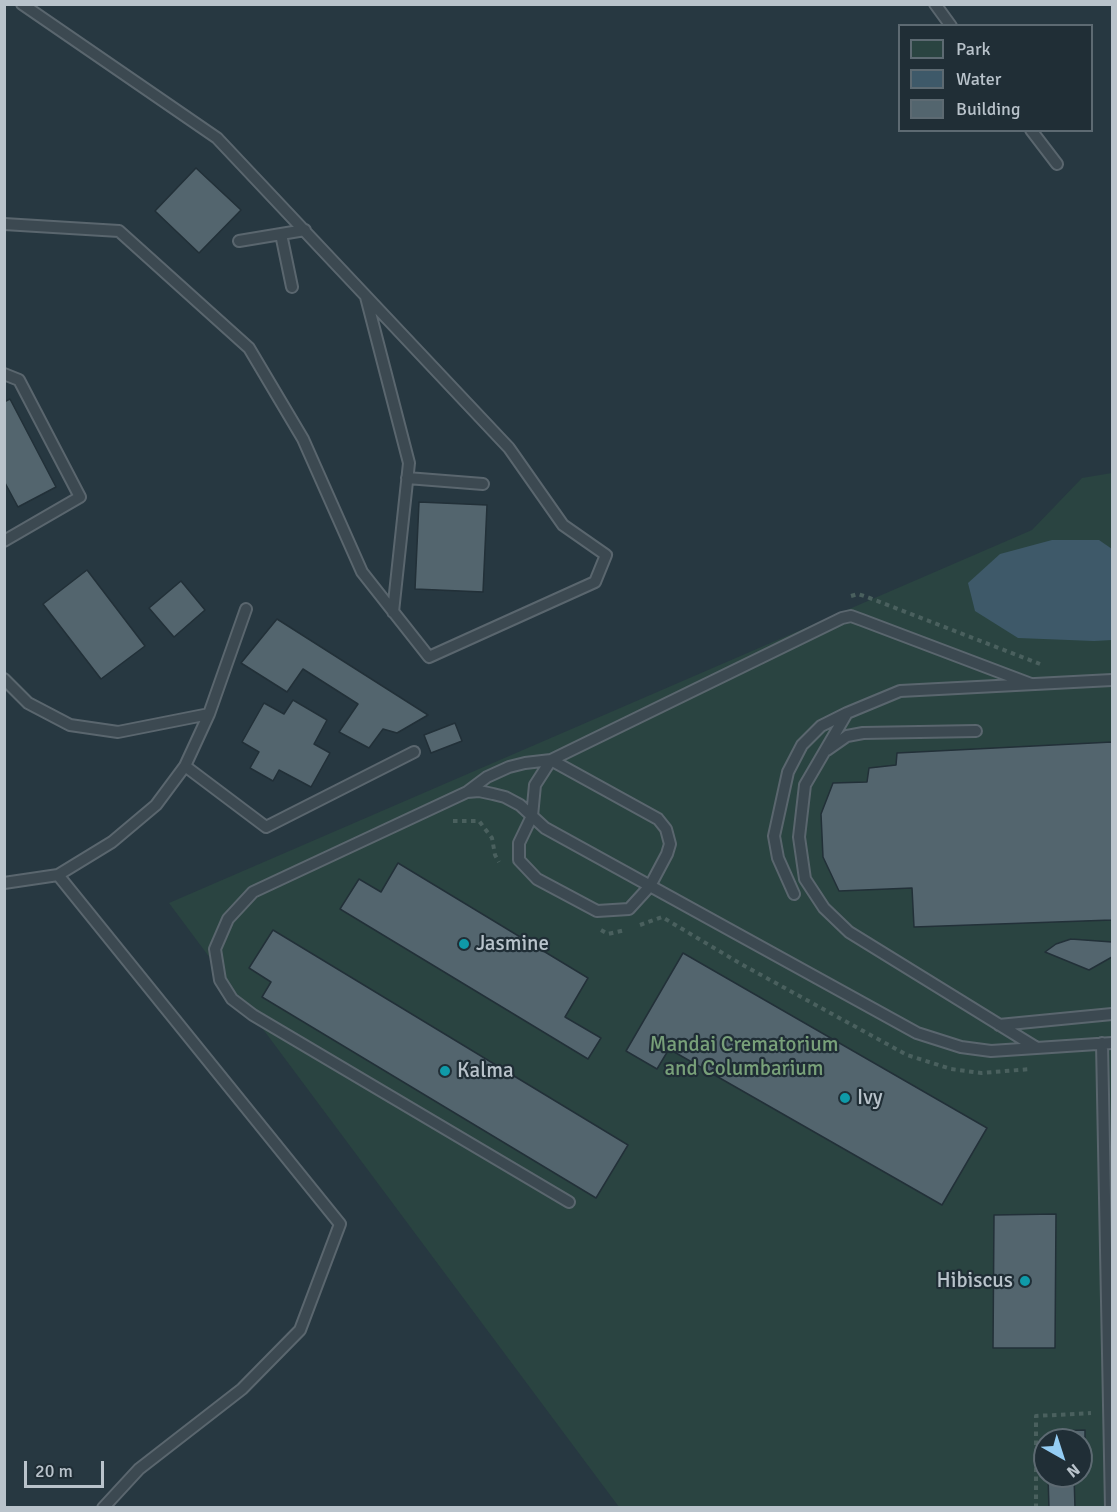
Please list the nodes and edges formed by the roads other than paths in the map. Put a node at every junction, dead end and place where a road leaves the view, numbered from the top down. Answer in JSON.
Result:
{"nodes":[{"id":1,"x":22,"y":4,"type":"edge"},
{"id":2,"x":935,"y":4,"type":"edge"},
{"id":3,"x":950,"y":24,"type":"edge"},
{"id":4,"x":1033,"y":132,"type":"edge"},
{"id":5,"x":1057,"y":164,"type":"dead end"},
{"id":6,"x":4,"y":224,"type":"edge"},
{"id":7,"x":305,"y":230,"type":"junction"},
{"id":8,"x":281,"y":234,"type":"junction"},
{"id":9,"x":239,"y":241,"type":"dead end"},
{"id":10,"x":292,"y":287,"type":"dead end"},
{"id":11,"x":366,"y":295,"type":"junction"},
{"id":12,"x":4,"y":374,"type":"edge"},
{"id":13,"x":407,"y":477,"type":"junction"},
{"id":14,"x":483,"y":484,"type":"dead end"},
{"id":15,"x":4,"y":541,"type":"edge"},
{"id":16,"x":246,"y":609,"type":"dead end"},
{"id":17,"x":393,"y":612,"type":"junction"},
{"id":18,"x":4,"y":680,"type":"edge"},
{"id":19,"x":1113,"y":680,"type":"edge"},
{"id":20,"x":1031,"y":684,"type":"junction"},
{"id":21,"x":847,"y":713,"type":"junction"},
{"id":22,"x":209,"y":714,"type":"junction"},
{"id":23,"x":976,"y":731,"type":"dead end"},
{"id":24,"x":414,"y":752,"type":"dead end"},
{"id":25,"x":824,"y":752,"type":"junction"},
{"id":26,"x":551,"y":760,"type":"junction"},
{"id":27,"x":185,"y":766,"type":"junction"},
{"id":28,"x":467,"y":792,"type":"junction"},
{"id":29,"x":532,"y":816,"type":"junction"},
{"id":30,"x":58,"y":874,"type":"junction"},
{"id":31,"x":4,"y":883,"type":"edge"},
{"id":32,"x":650,"y":886,"type":"junction"},
{"id":33,"x":794,"y":894,"type":"dead end"},
{"id":34,"x":1113,"y":1014,"type":"edge"},
{"id":35,"x":999,"y":1025,"type":"junction"},
{"id":36,"x":1107,"y":1043,"type":"edge"},
{"id":37,"x":1036,"y":1048,"type":"junction"},
{"id":38,"x":569,"y":1202,"type":"dead end"},
{"id":39,"x":103,"y":1508,"type":"edge"},
{"id":40,"x":1111,"y":1508,"type":"edge"}],
"edges":[{"from":1,"to":7,"type":"lane"},
{"from":2,"to":3,"type":"lane"},
{"from":4,"to":5,"type":"lane"},
{"from":6,"to":17,"type":"lane"},
{"from":7,"to":8,"type":"lane"},
{"from":7,"to":11,"type":"lane"},
{"from":8,"to":9,"type":"lane"},
{"from":8,"to":10,"type":"lane"},
{"from":11,"to":13,"type":"lane"},
{"from":11,"to":17,"type":"lane"},
{"from":12,"to":15,"type":"lane"},
{"from":13,"to":14,"type":"lane"},
{"from":13,"to":17,"type":"lane"},
{"from":16,"to":22,"type":"lane"},
{"from":18,"to":22,"type":"lane"},
{"from":19,"to":20,"type":"lane"},
{"from":20,"to":21,"type":"lane"},
{"from":20,"to":26,"type":"lane"},
{"from":21,"to":25,"type":"lane"},
{"from":21,"to":33,"type":"lane"},
{"from":22,"to":27,"type":"lane"},
{"from":23,"to":25,"type":"lane"},
{"from":24,"to":27,"type":"lane"},
{"from":25,"to":35,"type":"lane"},
{"from":26,"to":28,"type":"lane"},
{"from":26,"to":29,"type":"lane"},
{"from":26,"to":32,"type":"lane"},
{"from":27,"to":30,"type":"lane"},
{"from":28,"to":29,"type":"lane"},
{"from":28,"to":38,"type":"lane"},
{"from":29,"to":32,"type":"lane"},
{"from":29,"to":32,"type":"lane"},
{"from":30,"to":31,"type":"lane"},
{"from":30,"to":39,"type":"lane"},
{"from":32,"to":37,"type":"lane"},
{"from":34,"to":35,"type":"lane"},
{"from":35,"to":37,"type":"lane"},
{"from":36,"to":37,"type":"lane"},
{"from":36,"to":40,"type":"lane"}]}
